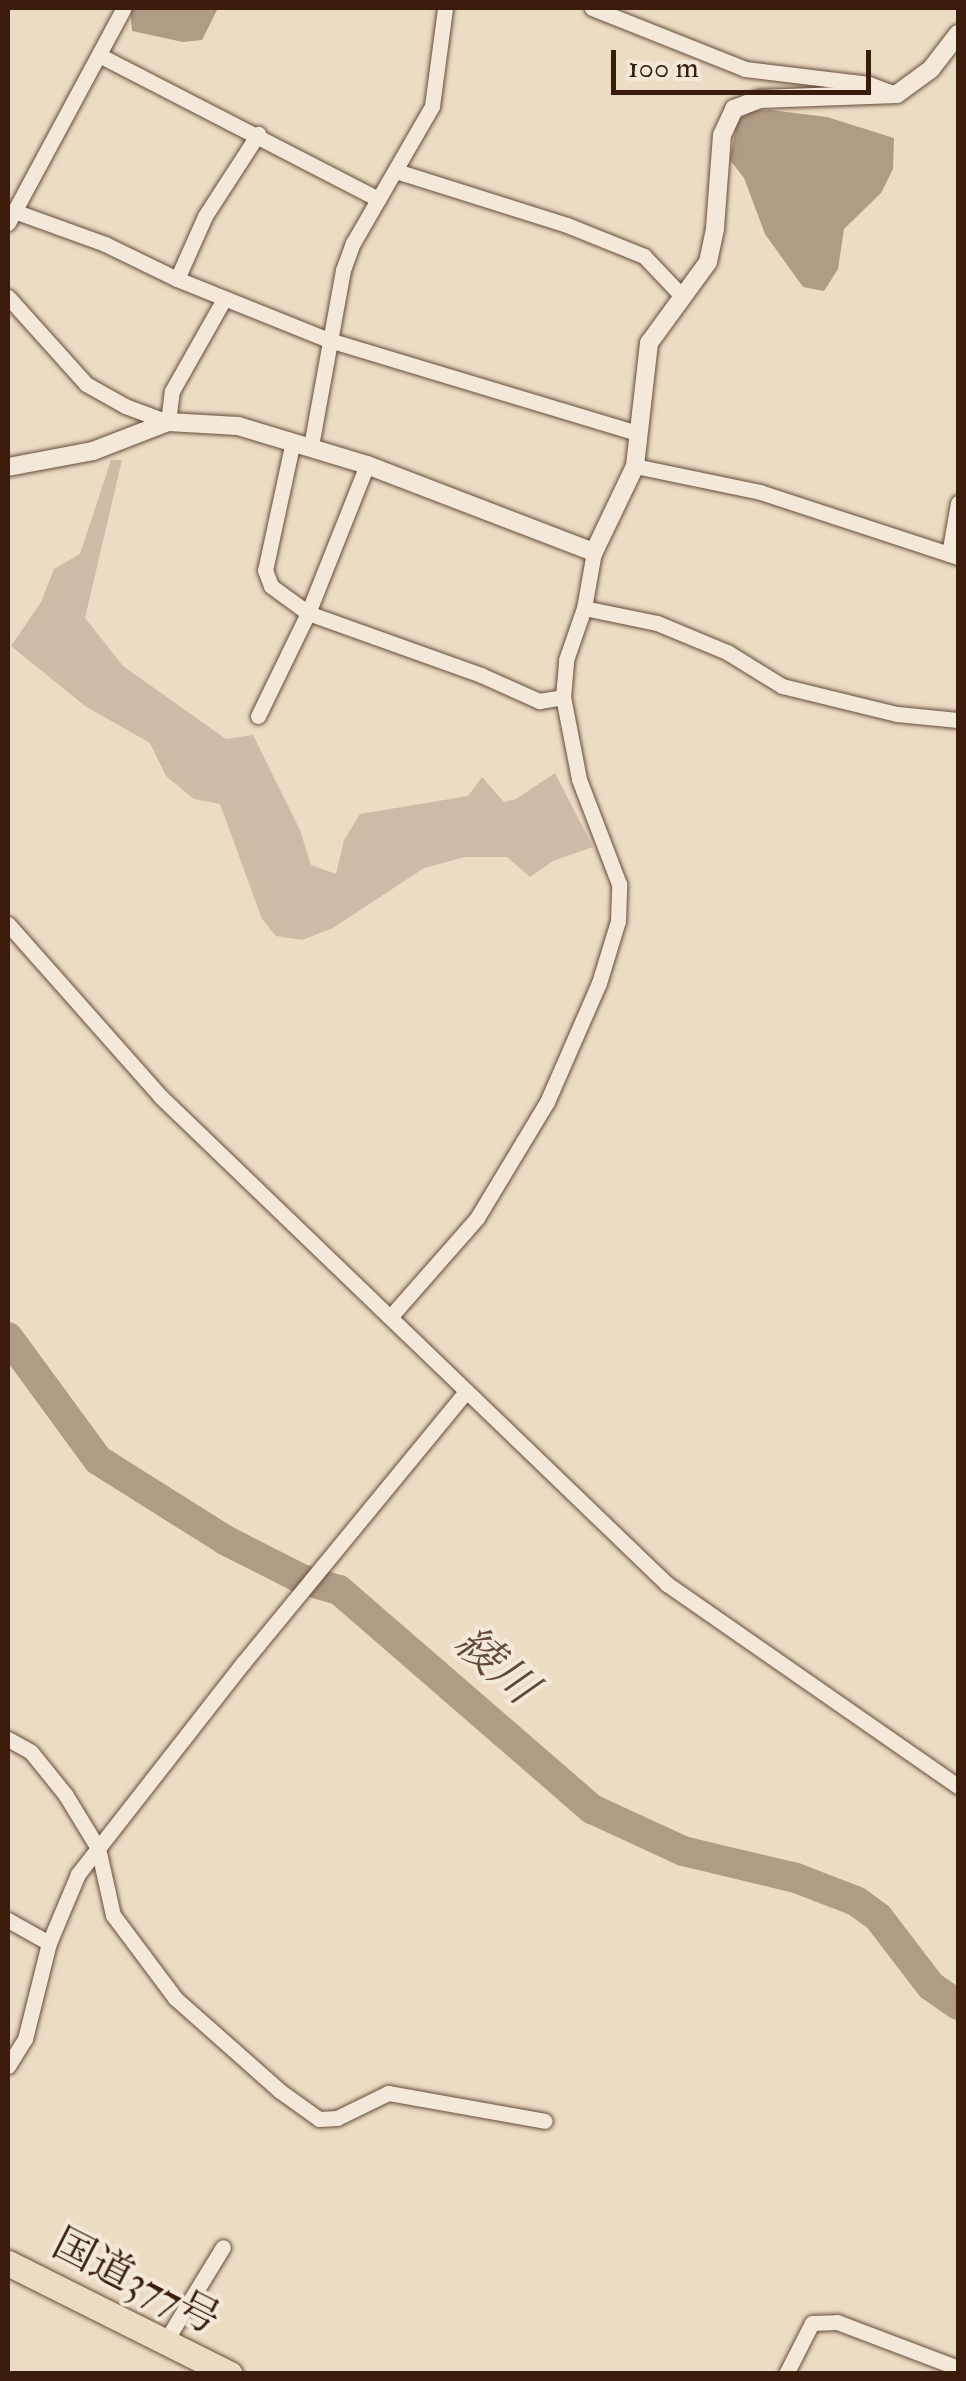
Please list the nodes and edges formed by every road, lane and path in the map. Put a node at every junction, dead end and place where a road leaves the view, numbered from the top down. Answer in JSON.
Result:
{"nodes":[{"id":1,"x":124,"y":8,"type":"edge"},
{"id":2,"x":445,"y":8,"type":"edge"},
{"id":3,"x":592,"y":8,"type":"edge"},
{"id":4,"x":958,"y":34,"type":"edge"},
{"id":5,"x":101,"y":56,"type":"junction"},
{"id":6,"x":897,"y":94,"type":"junction"},
{"id":7,"x":258,"y":134,"type":"junction"},
{"id":8,"x":396,"y":171,"type":"junction"},
{"id":9,"x":378,"y":199,"type":"junction"},
{"id":10,"x":11,"y":217,"type":"edge"},
{"id":11,"x":177,"y":280,"type":"junction"},
{"id":12,"x":8,"y":296,"type":"edge"},
{"id":13,"x":682,"y":296,"type":"junction"},
{"id":14,"x":224,"y":299,"type":"junction"},
{"id":15,"x":329,"y":340,"type":"junction"},
{"id":16,"x":168,"y":422,"type":"junction"},
{"id":17,"x":638,"y":434,"type":"junction"},
{"id":18,"x":302,"y":444,"type":"junction"},
{"id":19,"x":367,"y":465,"type":"junction"},
{"id":20,"x":8,"y":466,"type":"edge"},
{"id":21,"x":635,"y":466,"type":"junction"},
{"id":22,"x":958,"y":503,"type":"edge"},
{"id":23,"x":594,"y":552,"type":"junction"},
{"id":24,"x":954,"y":555,"type":"edge"},
{"id":25,"x":584,"y":608,"type":"junction"},
{"id":26,"x":308,"y":614,"type":"junction"},
{"id":27,"x":563,"y":696,"type":"junction"},
{"id":28,"x":258,"y":716,"type":"dead end"},
{"id":29,"x":958,"y":720,"type":"edge"},
{"id":30,"x":8,"y":924,"type":"edge"},
{"id":31,"x":391,"y":1316,"type":"junction"},
{"id":32,"x":465,"y":1392,"type":"junction"},
{"id":33,"x":8,"y":1739,"type":"edge"},
{"id":34,"x":958,"y":1786,"type":"edge"},
{"id":35,"x":98,"y":1848,"type":"junction"},
{"id":36,"x":8,"y":1920,"type":"edge"},
{"id":37,"x":49,"y":1944,"type":"junction"},
{"id":38,"x":8,"y":2066,"type":"edge"},
{"id":39,"x":544,"y":2121,"type":"dead end"},
{"id":40,"x":224,"y":2247,"type":"dead end"},
{"id":41,"x":8,"y":2263,"type":"edge"},
{"id":42,"x":165,"y":2342,"type":"junction"},
{"id":43,"x":958,"y":2368,"type":"edge"},
{"id":44,"x":230,"y":2374,"type":"edge"},
{"id":45,"x":786,"y":2374,"type":"edge"}],
"edges":[{"from":1,"to":5,"type":"street"},
{"from":2,"to":8,"type":"street"},
{"from":3,"to":6,"type":"street"},
{"from":4,"to":6,"type":"street"},
{"from":5,"to":7,"type":"street"},
{"from":5,"to":10,"type":"street"},
{"from":6,"to":13,"type":"street"},
{"from":7,"to":9,"type":"street"},
{"from":7,"to":11,"type":"street"},
{"from":8,"to":9,"type":"street"},
{"from":8,"to":13,"type":"street"},
{"from":9,"to":15,"type":"street"},
{"from":10,"to":11,"type":"street"},
{"from":11,"to":14,"type":"street"},
{"from":12,"to":16,"type":"street"},
{"from":13,"to":17,"type":"street"},
{"from":14,"to":15,"type":"street"},
{"from":14,"to":16,"type":"street"},
{"from":15,"to":17,"type":"street"},
{"from":15,"to":18,"type":"street"},
{"from":16,"to":18,"type":"street"},
{"from":16,"to":20,"type":"street"},
{"from":17,"to":21,"type":"street"},
{"from":18,"to":19,"type":"street"},
{"from":18,"to":26,"type":"street"},
{"from":19,"to":23,"type":"street"},
{"from":19,"to":26,"type":"street"},
{"from":21,"to":23,"type":"street"},
{"from":21,"to":24,"type":"street"},
{"from":22,"to":24,"type":"street"},
{"from":23,"to":25,"type":"street"},
{"from":25,"to":27,"type":"street"},
{"from":25,"to":29,"type":"street"},
{"from":26,"to":27,"type":"street"},
{"from":26,"to":28,"type":"street"},
{"from":27,"to":31,"type":"street"},
{"from":30,"to":31,"type":"street"},
{"from":31,"to":32,"type":"street"},
{"from":32,"to":34,"type":"street"},
{"from":32,"to":35,"type":"street"},
{"from":33,"to":35,"type":"street"},
{"from":35,"to":37,"type":"street"},
{"from":35,"to":39,"type":"street"},
{"from":36,"to":37,"type":"street"},
{"from":37,"to":38,"type":"street"},
{"from":40,"to":42,"type":"street"},
{"from":41,"to":42,"type":"highway","name":"国道377号"},
{"from":42,"to":44,"type":"highway","name":"国道377号"},
{"from":43,"to":45,"type":"street"}]}
